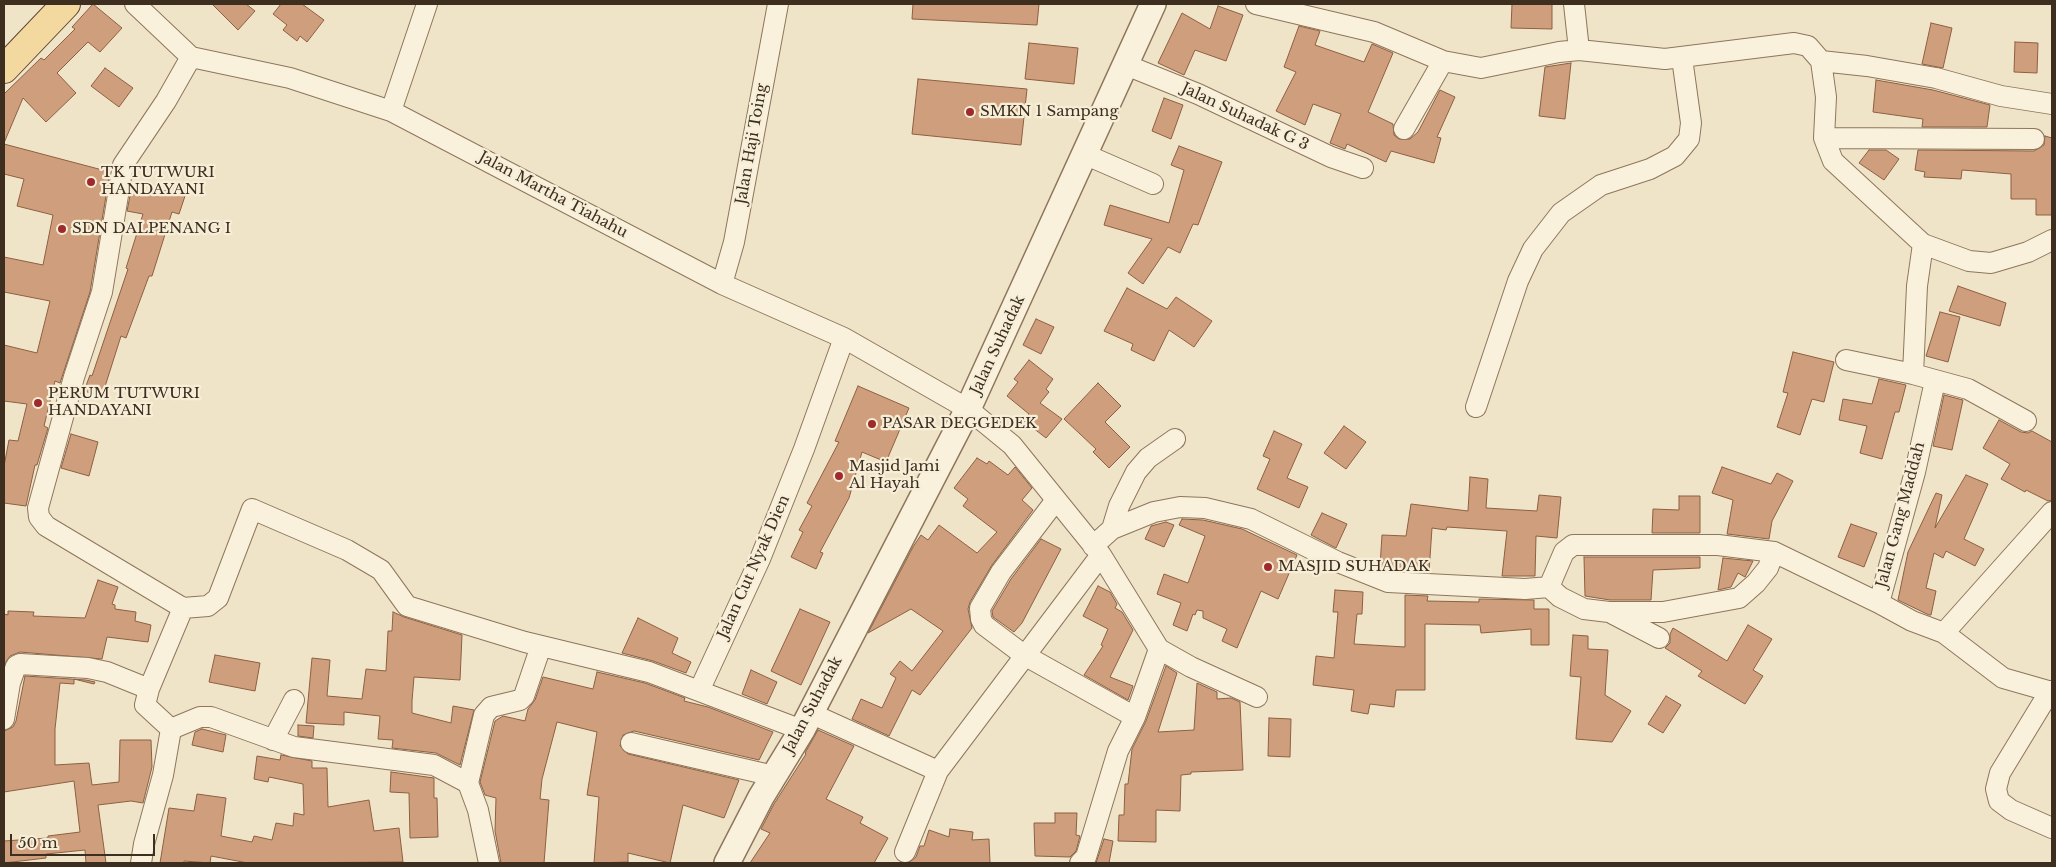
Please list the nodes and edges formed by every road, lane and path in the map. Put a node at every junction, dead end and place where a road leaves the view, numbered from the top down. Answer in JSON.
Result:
{"nodes":[{"id":1,"x":66,"y":4,"type":"edge"},
{"id":2,"x":135,"y":4,"type":"edge"},
{"id":3,"x":427,"y":4,"type":"edge"},
{"id":4,"x":778,"y":4,"type":"edge"},
{"id":5,"x":1153,"y":4,"type":"edge"},
{"id":6,"x":1256,"y":4,"type":"edge"},
{"id":7,"x":1574,"y":4,"type":"edge"},
{"id":8,"x":1579,"y":50,"type":"junction"},
{"id":9,"x":191,"y":57,"type":"junction"},
{"id":10,"x":1682,"y":58,"type":"junction"},
{"id":11,"x":1443,"y":61,"type":"junction"},
{"id":12,"x":1821,"y":61,"type":"junction"},
{"id":13,"x":1126,"y":65,"type":"junction"},
{"id":14,"x":4,"y":69,"type":"edge"},
{"id":15,"x":2052,"y":104,"type":"edge"},
{"id":16,"x":391,"y":111,"type":"junction"},
{"id":17,"x":1404,"y":129,"type":"dead end"},
{"id":18,"x":1824,"y":138,"type":"junction"},
{"id":19,"x":2034,"y":139,"type":"dead end"},
{"id":20,"x":1084,"y":154,"type":"junction"},
{"id":21,"x":1363,"y":168,"type":"dead end"},
{"id":22,"x":1153,"y":184,"type":"dead end"},
{"id":23,"x":2052,"y":240,"type":"edge"},
{"id":24,"x":1923,"y":244,"type":"junction"},
{"id":25,"x":722,"y":284,"type":"junction"},
{"id":26,"x":844,"y":338,"type":"junction"},
{"id":27,"x":1846,"y":360,"type":"dead end"},
{"id":28,"x":1913,"y":374,"type":"junction"},
{"id":29,"x":1935,"y":382,"type":"junction"},
{"id":30,"x":1476,"y":407,"type":"dead end"},
{"id":31,"x":968,"y":409,"type":"junction"},
{"id":32,"x":2026,"y":421,"type":"dead end"},
{"id":33,"x":1176,"y":439,"type":"dead end"},
{"id":34,"x":1056,"y":500,"type":"junction"},
{"id":35,"x":2052,"y":512,"type":"edge"},
{"id":36,"x":1112,"y":529,"type":"junction"},
{"id":37,"x":1097,"y":550,"type":"junction"},
{"id":38,"x":1774,"y":552,"type":"junction"},
{"id":39,"x":1549,"y":587,"type":"junction"},
{"id":40,"x":1878,"y":603,"type":"junction"},
{"id":41,"x":183,"y":608,"type":"junction"},
{"id":42,"x":1609,"y":612,"type":"junction"},
{"id":43,"x":1944,"y":633,"type":"junction"},
{"id":44,"x":1659,"y":638,"type":"dead end"},
{"id":45,"x":541,"y":646,"type":"junction"},
{"id":46,"x":1159,"y":649,"type":"junction"},
{"id":47,"x":1024,"y":655,"type":"junction"},
{"id":48,"x":149,"y":689,"type":"junction"},
{"id":49,"x":699,"y":690,"type":"junction"},
{"id":50,"x":2051,"y":692,"type":"edge"},
{"id":51,"x":1257,"y":697,"type":"dead end"},
{"id":52,"x":294,"y":700,"type":"dead end"},
{"id":53,"x":1135,"y":717,"type":"junction"},
{"id":54,"x":4,"y":719,"type":"edge"},
{"id":55,"x":806,"y":721,"type":"junction"},
{"id":56,"x":171,"y":729,"type":"junction"},
{"id":57,"x":273,"y":740,"type":"junction"},
{"id":58,"x":631,"y":743,"type":"dead end"},
{"id":59,"x":938,"y":772,"type":"junction"},
{"id":60,"x":774,"y":776,"type":"junction"},
{"id":61,"x":468,"y":783,"type":"junction"},
{"id":62,"x":2052,"y":828,"type":"edge"},
{"id":63,"x":905,"y":852,"type":"dead end"},
{"id":64,"x":141,"y":863,"type":"edge"},
{"id":65,"x":489,"y":863,"type":"edge"},
{"id":66,"x":727,"y":863,"type":"edge"},
{"id":67,"x":1080,"y":863,"type":"edge"}],
"edges":[{"from":1,"to":14,"type":"main road"},
{"from":2,"to":9,"type":"street"},
{"from":3,"to":16,"type":"street"},
{"from":4,"to":25,"type":"street","name":"Jalan Haji Toing"},
{"from":5,"to":13,"type":"street","name":"Jalan Suhadak"},
{"from":6,"to":11,"type":"street"},
{"from":7,"to":8,"type":"street"},
{"from":8,"to":10,"type":"street"},
{"from":8,"to":11,"type":"street"},
{"from":9,"to":16,"type":"street","name":"Jalan Martha Tiahahu"},
{"from":9,"to":41,"type":"street"},
{"from":10,"to":12,"type":"street"},
{"from":10,"to":30,"type":"street"},
{"from":11,"to":17,"type":"street"},
{"from":12,"to":15,"type":"street"},
{"from":12,"to":18,"type":"street"},
{"from":13,"to":20,"type":"street","name":"Jalan Suhadak"},
{"from":13,"to":21,"type":"street","name":"Jalan Suhadak G 3"},
{"from":16,"to":25,"type":"street","name":"Jalan Martha Tiahahu"},
{"from":18,"to":19,"type":"street"},
{"from":18,"to":24,"type":"street"},
{"from":20,"to":22,"type":"street"},
{"from":20,"to":31,"type":"street","name":"Jalan Suhadak"},
{"from":23,"to":24,"type":"street"},
{"from":24,"to":28,"type":"street"},
{"from":25,"to":26,"type":"street","name":"Jalan Martha Tiahahu"},
{"from":26,"to":31,"type":"street","name":"Jalan Martha Tiahahu"},
{"from":26,"to":49,"type":"street","name":"Jalan Cut Nyak Dien"},
{"from":27,"to":28,"type":"street"},
{"from":28,"to":29,"type":"street"},
{"from":29,"to":32,"type":"street"},
{"from":29,"to":40,"type":"street","name":"Jalan Gang Maddah"},
{"from":31,"to":34,"type":"street","name":"Jalan Martha Tiahahu"},
{"from":31,"to":55,"type":"street","name":"Jalan Suhadak"},
{"from":33,"to":36,"type":"street"},
{"from":34,"to":37,"type":"street","name":"Jalan Martha Tiahahu"},
{"from":34,"to":47,"type":"street"},
{"from":35,"to":43,"type":"street"},
{"from":36,"to":37,"type":"street"},
{"from":36,"to":39,"type":"street"},
{"from":37,"to":46,"type":"street","name":"Jalan Martha Tiahahu"},
{"from":37,"to":47,"type":"street"},
{"from":38,"to":39,"type":"street"},
{"from":38,"to":40,"type":"street"},
{"from":38,"to":42,"type":"street"},
{"from":39,"to":42,"type":"street"},
{"from":40,"to":43,"type":"street","name":"Jalan Gang Maddah"},
{"from":41,"to":45,"type":"street"},
{"from":41,"to":48,"type":"street"},
{"from":42,"to":44,"type":"street"},
{"from":43,"to":50,"type":"street","name":"Jalan Gang Maddah"},
{"from":45,"to":49,"type":"street"},
{"from":45,"to":61,"type":"street"},
{"from":46,"to":51,"type":"street"},
{"from":46,"to":53,"type":"street"},
{"from":47,"to":53,"type":"street"},
{"from":47,"to":59,"type":"street"},
{"from":48,"to":54,"type":"street"},
{"from":48,"to":56,"type":"street"},
{"from":49,"to":55,"type":"street"},
{"from":50,"to":62,"type":"street"},
{"from":52,"to":57,"type":"street"},
{"from":53,"to":67,"type":"street"},
{"from":55,"to":59,"type":"street"},
{"from":55,"to":60,"type":"street","name":"Jalan Suhadak"},
{"from":56,"to":57,"type":"street"},
{"from":56,"to":64,"type":"street"},
{"from":57,"to":61,"type":"street"},
{"from":58,"to":60,"type":"street"},
{"from":59,"to":63,"type":"street"},
{"from":60,"to":66,"type":"street","name":"Jalan Suhadak"},
{"from":61,"to":65,"type":"street"}]}
